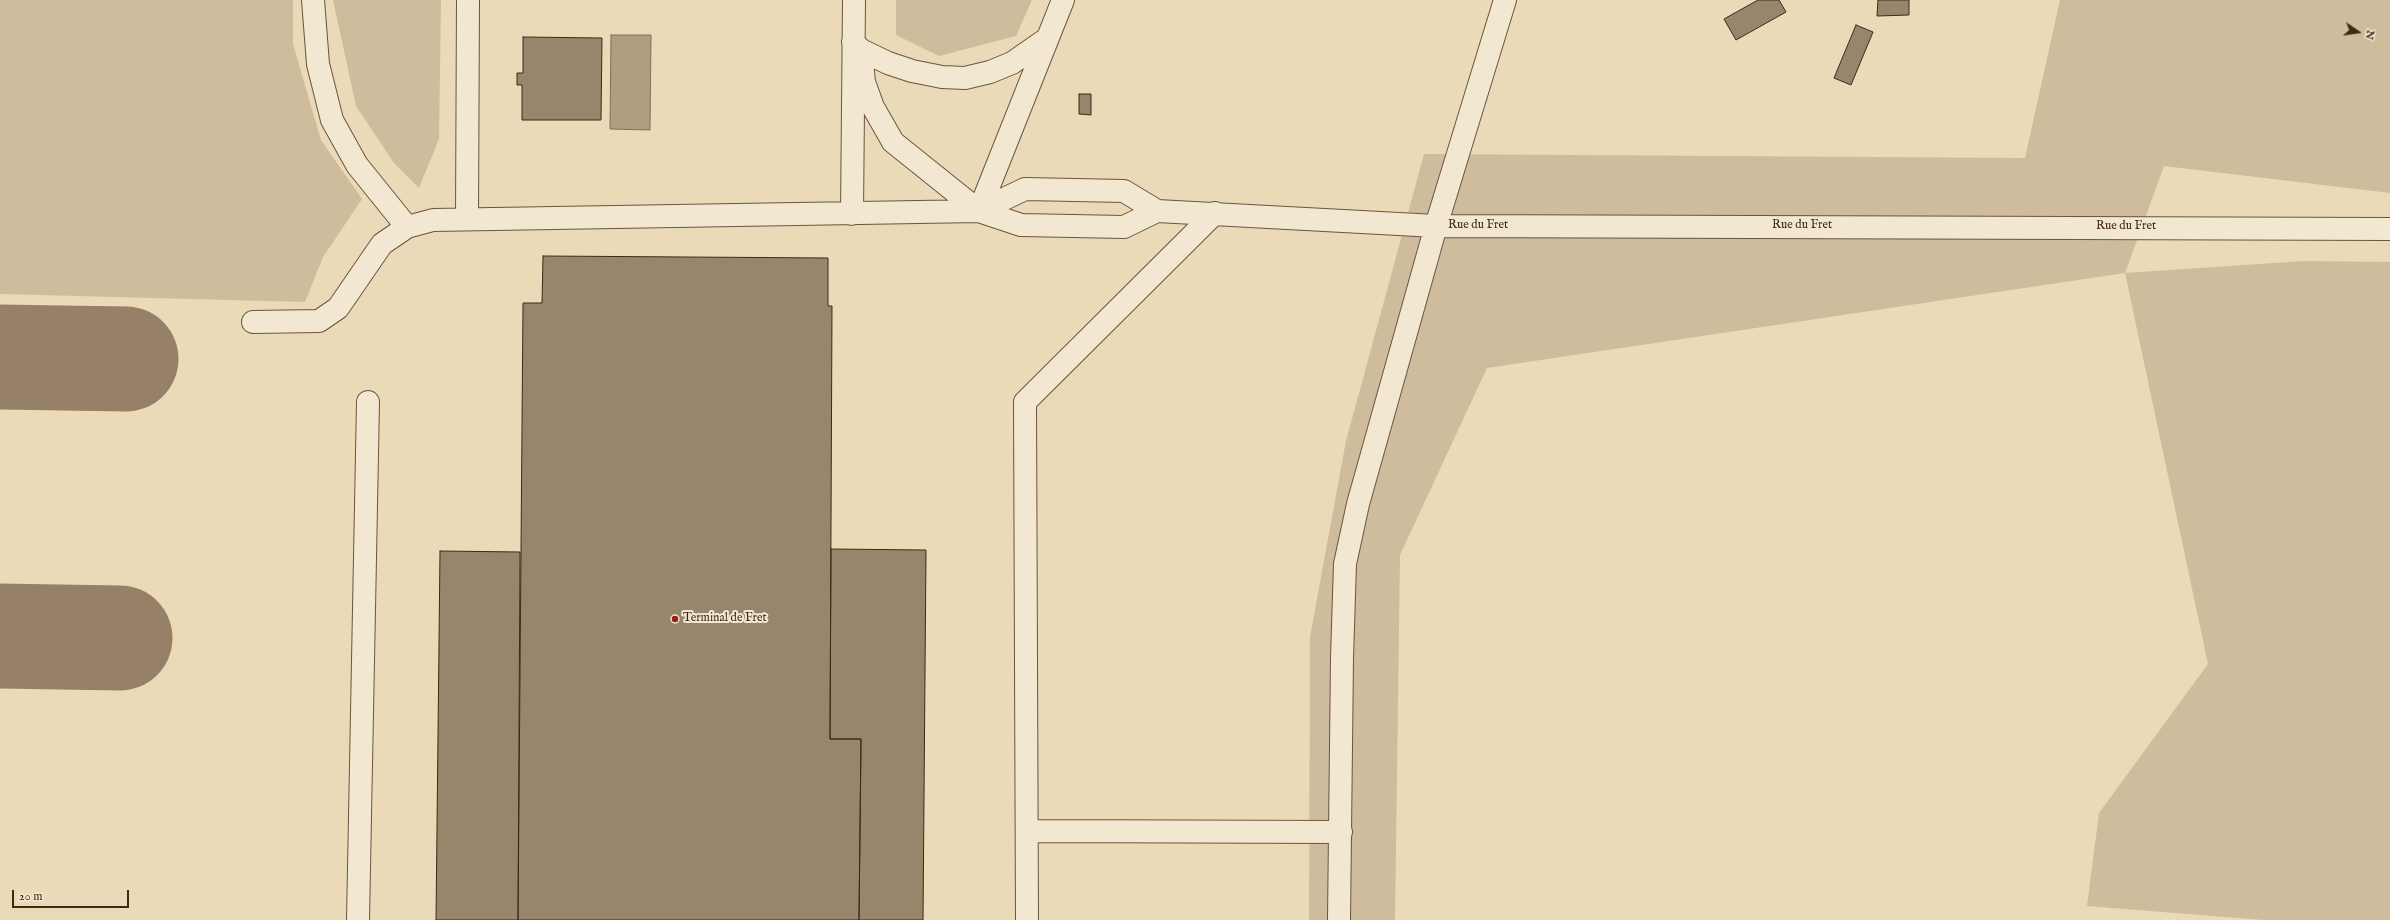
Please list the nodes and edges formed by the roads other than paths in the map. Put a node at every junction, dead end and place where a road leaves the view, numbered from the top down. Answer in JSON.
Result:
{"nodes":[{"id":1,"x":313,"y":0,"type":"edge"},
{"id":2,"x":468,"y":0,"type":"edge"},
{"id":3,"x":854,"y":0,"type":"edge"},
{"id":4,"x":1063,"y":0,"type":"edge"},
{"id":5,"x":1505,"y":0,"type":"edge"},
{"id":6,"x":1048,"y":38,"type":"junction"},
{"id":7,"x":857,"y":46,"type":"junction"},
{"id":8,"x":979,"y":211,"type":"junction"},
{"id":9,"x":1157,"y":211,"type":"junction"},
{"id":10,"x":1215,"y":213,"type":"junction"},
{"id":11,"x":852,"y":214,"type":"junction"},
{"id":12,"x":467,"y":219,"type":"junction"},
{"id":13,"x":1436,"y":226,"type":"junction"},
{"id":14,"x":407,"y":227,"type":"junction"},
{"id":15,"x":2390,"y":229,"type":"edge"},
{"id":16,"x":253,"y":322,"type":"dead end"},
{"id":17,"x":368,"y":402,"type":"dead end"},
{"id":18,"x":1027,"y":831,"type":"junction"},
{"id":19,"x":1340,"y":832,"type":"junction"},
{"id":20,"x":358,"y":920,"type":"edge"},
{"id":21,"x":1027,"y":920,"type":"edge"},
{"id":22,"x":1339,"y":920,"type":"edge"}],
"edges":[{"from":1,"to":14,"type":"street"},
{"from":2,"to":12,"type":"street"},
{"from":3,"to":7,"type":"street"},
{"from":4,"to":6,"type":"street"},
{"from":5,"to":13,"type":"street"},
{"from":6,"to":7,"type":"street"},
{"from":6,"to":8,"type":"street"},
{"from":7,"to":8,"type":"street"},
{"from":7,"to":11,"type":"street"},
{"from":8,"to":9,"type":"street"},
{"from":8,"to":9,"type":"street"},
{"from":8,"to":11,"type":"street"},
{"from":9,"to":10,"type":"street","name":"Rue du Fret"},
{"from":10,"to":13,"type":"street","name":"Rue du Fret"},
{"from":10,"to":18,"type":"street"},
{"from":11,"to":12,"type":"street"},
{"from":12,"to":14,"type":"street"},
{"from":13,"to":15,"type":"street","name":"Rue du Fret"},
{"from":13,"to":19,"type":"street"},
{"from":14,"to":16,"type":"street"},
{"from":17,"to":20,"type":"street"},
{"from":18,"to":19,"type":"street"},
{"from":18,"to":21,"type":"street"},
{"from":19,"to":22,"type":"street"}]}
